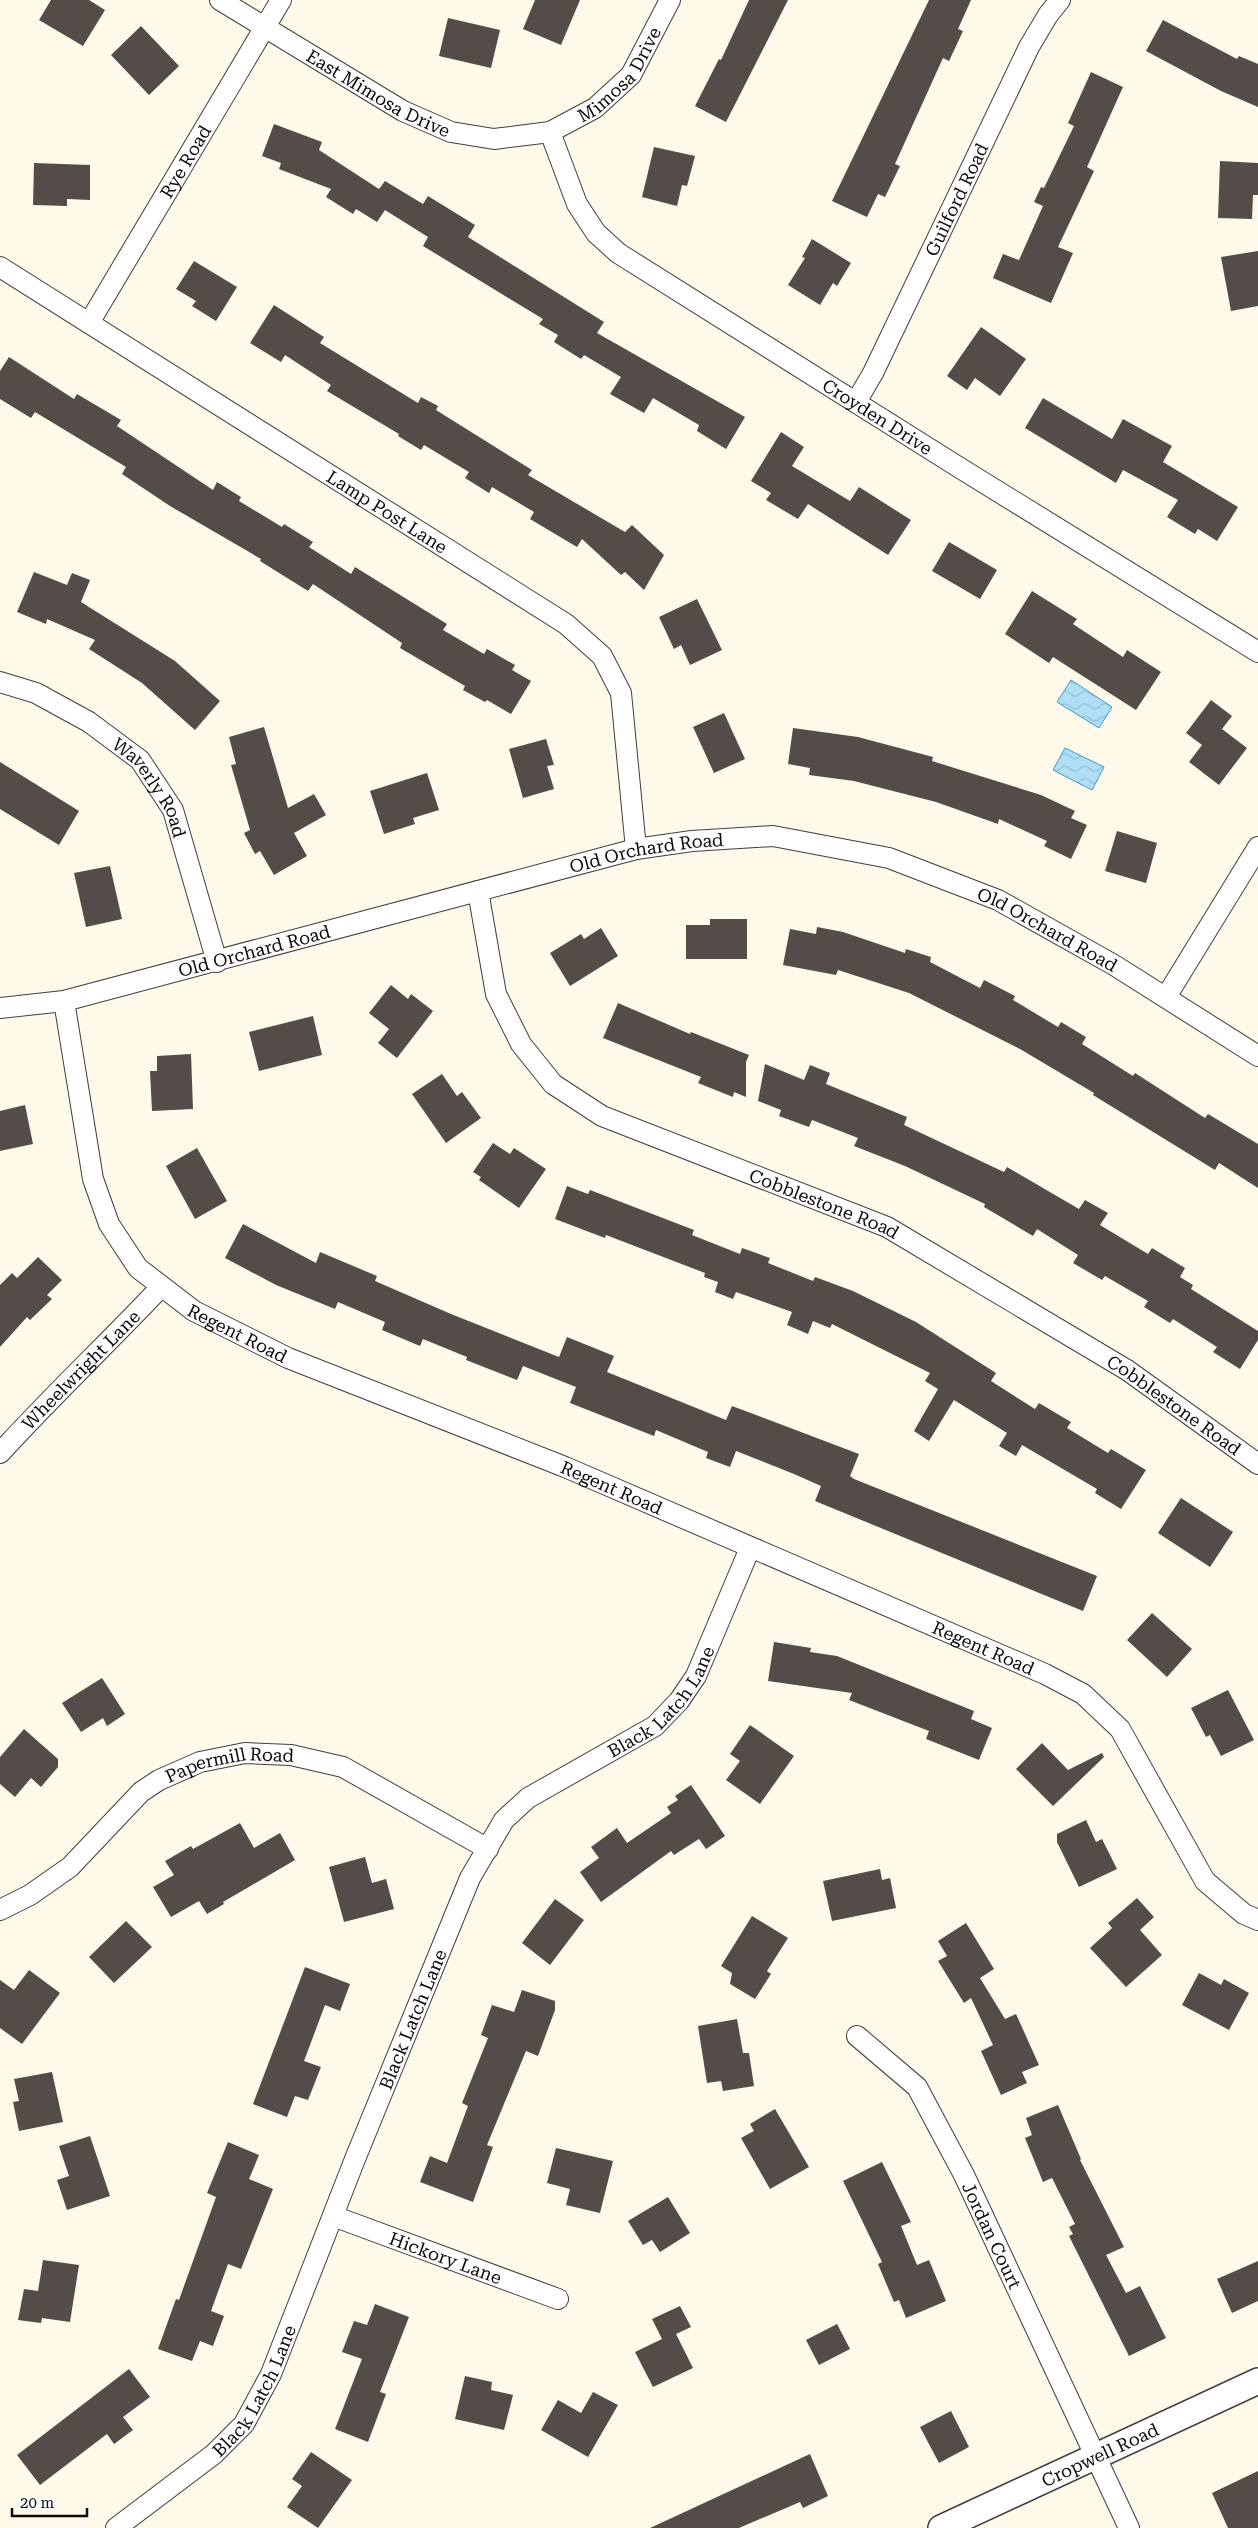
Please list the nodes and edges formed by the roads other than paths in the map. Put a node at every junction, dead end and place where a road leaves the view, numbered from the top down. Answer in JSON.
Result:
{"nodes":[{"id":1,"x":220,"y":0,"type":"edge"},
{"id":2,"x":281,"y":0,"type":"edge"},
{"id":3,"x":670,"y":0,"type":"edge"},
{"id":4,"x":1060,"y":0,"type":"edge"},
{"id":5,"x":264,"y":28,"type":"junction"},
{"id":6,"x":550,"y":132,"type":"junction"},
{"id":7,"x":0,"y":267,"type":"edge"},
{"id":8,"x":89,"y":323,"type":"junction"},
{"id":9,"x":856,"y":402,"type":"junction"},
{"id":10,"x":1258,"y":652,"type":"edge"},
{"id":11,"x":0,"y":682,"type":"edge"},
{"id":12,"x":1258,"y":847,"type":"edge"},
{"id":13,"x":636,"y":849,"type":"junction"},
{"id":14,"x":478,"y":891,"type":"junction"},
{"id":15,"x":217,"y":962,"type":"junction"},
{"id":16,"x":1166,"y":997,"type":"junction"},
{"id":17,"x":64,"y":1001,"type":"junction"},
{"id":18,"x":0,"y":1008,"type":"edge"},
{"id":19,"x":1258,"y":1056,"type":"edge"},
{"id":20,"x":161,"y":1287,"type":"junction"},
{"id":21,"x":0,"y":1452,"type":"edge"},
{"id":22,"x":1258,"y":1464,"type":"edge"},
{"id":23,"x":750,"y":1548,"type":"junction"},
{"id":24,"x":488,"y":1849,"type":"junction"},
{"id":25,"x":0,"y":1910,"type":"edge"},
{"id":26,"x":1258,"y":1920,"type":"edge"},
{"id":27,"x":857,"y":2036,"type":"dead end"},
{"id":28,"x":333,"y":2216,"type":"junction"},
{"id":29,"x":558,"y":2299,"type":"dead end"},
{"id":30,"x":1258,"y":2381,"type":"edge"},
{"id":31,"x":1096,"y":2457,"type":"junction"},
{"id":32,"x":116,"y":2528,"type":"edge"},
{"id":33,"x":941,"y":2528,"type":"edge"},
{"id":34,"x":1129,"y":2528,"type":"edge"}],
"edges":[{"from":1,"to":5,"type":"street","name":"East Mimosa Drive"},
{"from":2,"to":5,"type":"street","name":"Rye Road"},
{"from":3,"to":6,"type":"street","name":"Mimosa Drive"},
{"from":4,"to":9,"type":"street","name":"Guilford Road"},
{"from":5,"to":6,"type":"street","name":"East Mimosa Drive"},
{"from":5,"to":8,"type":"street","name":"Rye Road"},
{"from":6,"to":9,"type":"street","name":"Croyden Drive"},
{"from":7,"to":8,"type":"street","name":"Lamp Post Lane"},
{"from":8,"to":13,"type":"street","name":"Lamp Post Lane"},
{"from":9,"to":10,"type":"street","name":"Croyden Drive"},
{"from":11,"to":15,"type":"street","name":"Waverly Road"},
{"from":12,"to":16,"type":"street"},
{"from":13,"to":14,"type":"street","name":"Old Orchard Road"},
{"from":13,"to":16,"type":"street","name":"Old Orchard Road"},
{"from":14,"to":15,"type":"street","name":"Old Orchard Road"},
{"from":14,"to":22,"type":"street","name":"Cobblestone Road"},
{"from":15,"to":17,"type":"street","name":"Old Orchard Road"},
{"from":16,"to":19,"type":"street","name":"Old Orchard Road"},
{"from":17,"to":18,"type":"street","name":"Old Orchard Road"},
{"from":17,"to":20,"type":"street","name":"Regent Road"},
{"from":20,"to":21,"type":"street","name":"Wheelwright Lane"},
{"from":20,"to":23,"type":"street","name":"Regent Road"},
{"from":23,"to":24,"type":"street","name":"Black Latch Lane"},
{"from":23,"to":26,"type":"street","name":"Regent Road"},
{"from":24,"to":25,"type":"street","name":"Papermill Road"},
{"from":24,"to":28,"type":"street","name":"Black Latch Lane"},
{"from":27,"to":31,"type":"street","name":"Jordan Court"},
{"from":28,"to":29,"type":"street","name":"Hickory Lane"},
{"from":28,"to":32,"type":"street","name":"Black Latch Lane"},
{"from":30,"to":31,"type":"street","name":"Cropwell Road"},
{"from":31,"to":33,"type":"street","name":"Cropwell Road"},
{"from":31,"to":34,"type":"street","name":"Jordan Court"}]}
